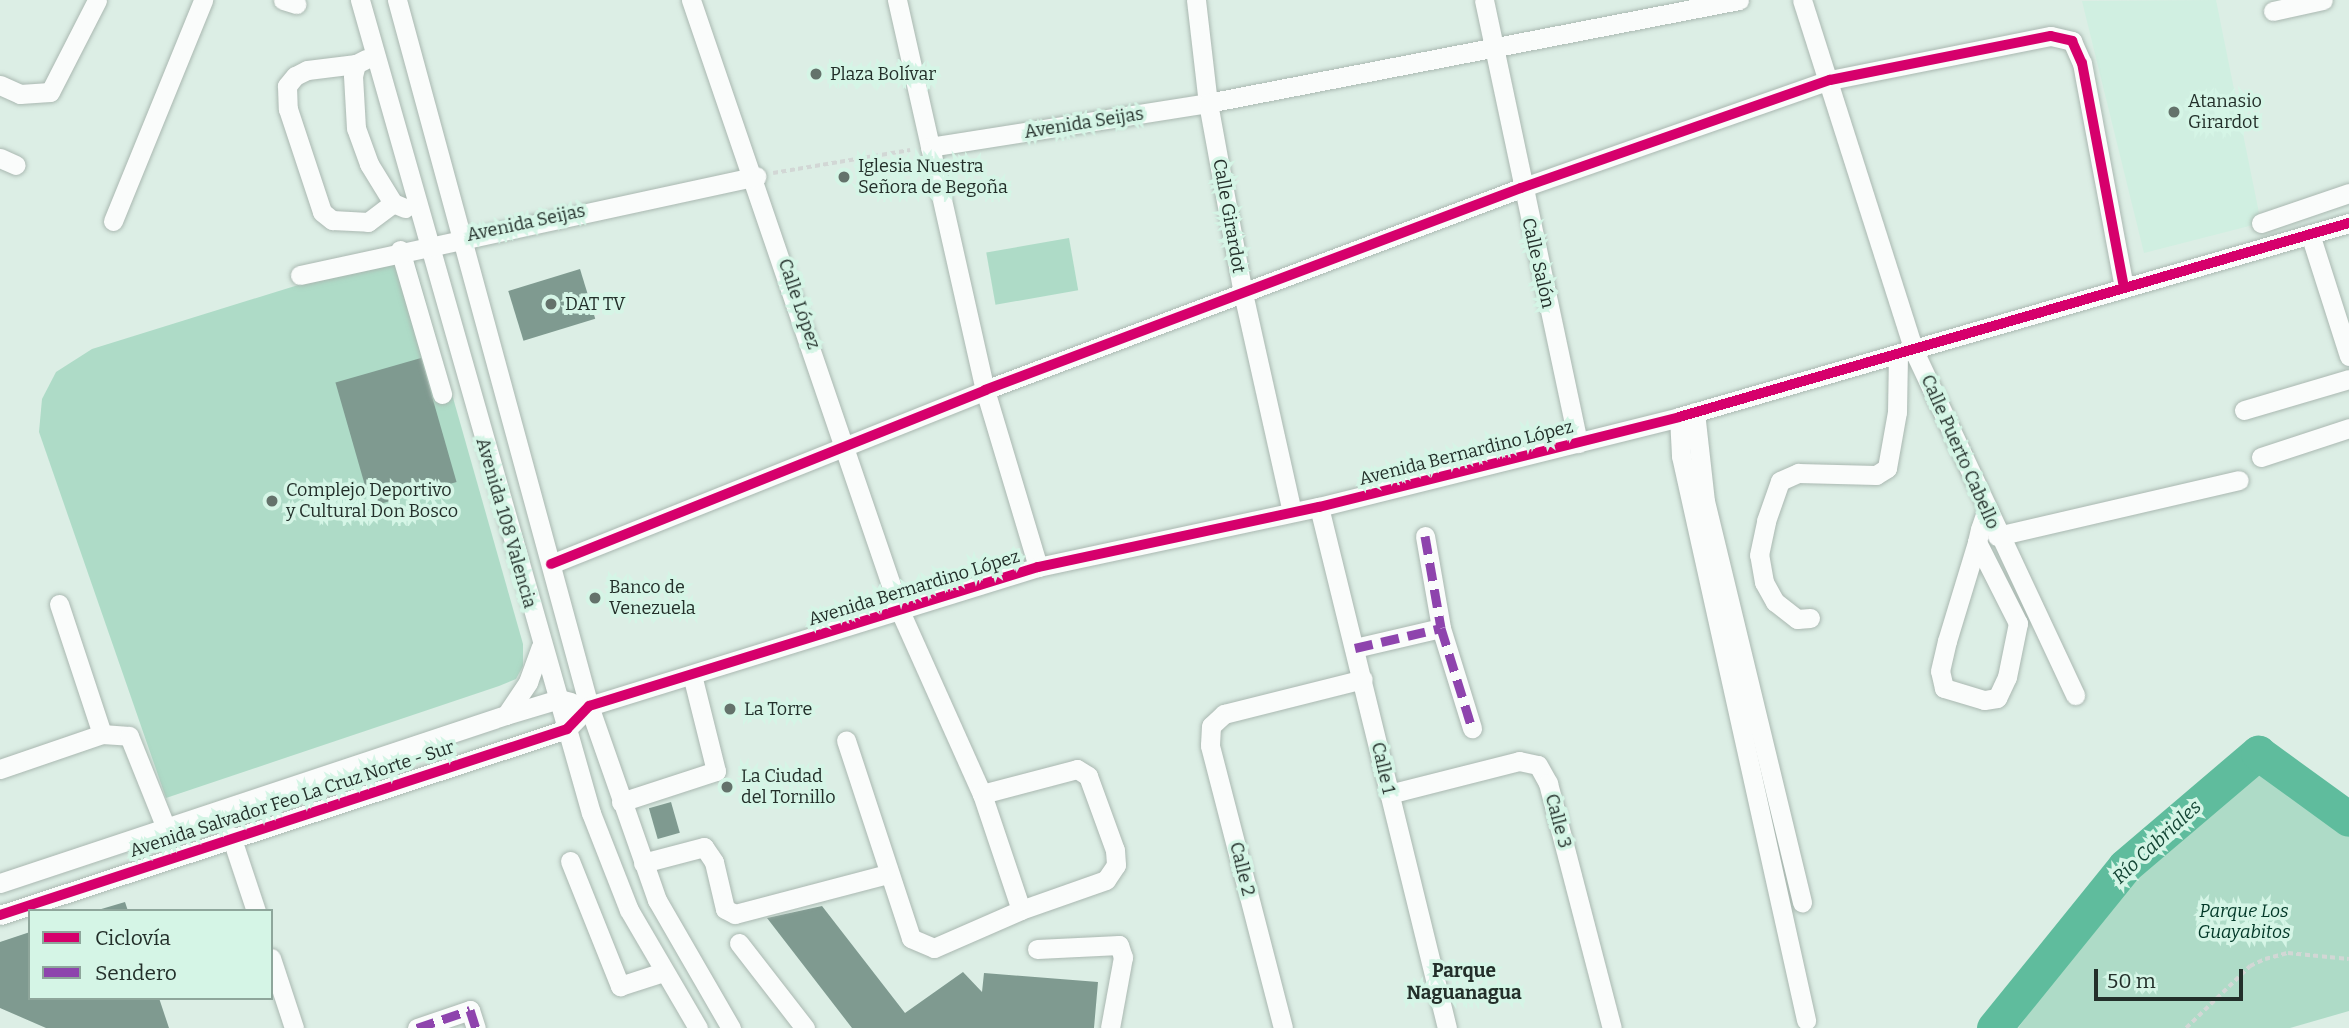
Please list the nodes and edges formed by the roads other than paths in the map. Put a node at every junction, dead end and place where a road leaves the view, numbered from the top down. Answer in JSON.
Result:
{"nodes":[{"id":1,"x":97,"y":0,"type":"edge"},
{"id":2,"x":203,"y":0,"type":"edge"},
{"id":3,"x":360,"y":0,"type":"edge"},
{"id":4,"x":397,"y":0,"type":"edge"},
{"id":5,"x":691,"y":0,"type":"edge"},
{"id":6,"x":897,"y":0,"type":"edge"},
{"id":7,"x":1196,"y":0,"type":"edge"},
{"id":8,"x":1484,"y":0,"type":"edge"},
{"id":9,"x":1739,"y":0,"type":"edge"},
{"id":10,"x":1802,"y":0,"type":"edge"},
{"id":11,"x":2323,"y":0,"type":"edge"},
{"id":12,"x":2273,"y":11,"type":"dead end"},
{"id":13,"x":1490,"y":47,"type":"junction"},
{"id":14,"x":376,"y":53,"type":"junction"},
{"id":15,"x":356,"y":64,"type":"junction"},
{"id":16,"x":1830,"y":80,"type":"junction"},
{"id":17,"x":0,"y":85,"type":"edge"},
{"id":18,"x":1208,"y":103,"type":"junction"},
{"id":19,"x":930,"y":147,"type":"junction"},
{"id":20,"x":756,"y":176,"type":"junction"},
{"id":21,"x":1521,"y":188,"type":"junction"},
{"id":22,"x":2349,"y":193,"type":"edge"},
{"id":23,"x":393,"y":203,"type":"junction"},
{"id":24,"x":421,"y":215,"type":"junction"},
{"id":25,"x":113,"y":221,"type":"dead end"},
{"id":26,"x":2261,"y":223,"type":"dead end"},
{"id":27,"x":2349,"y":223,"type":"edge"},
{"id":28,"x":2309,"y":234,"type":"junction"},
{"id":29,"x":463,"y":235,"type":"junction"},
{"id":30,"x":429,"y":243,"type":"junction"},
{"id":31,"x":400,"y":250,"type":"junction"},
{"id":32,"x":300,"y":275,"type":"dead end"},
{"id":33,"x":2124,"y":287,"type":"junction"},
{"id":34,"x":1243,"y":293,"type":"junction"},
{"id":35,"x":1906,"y":353,"type":"junction"},
{"id":36,"x":2349,"y":356,"type":"edge"},
{"id":37,"x":2349,"y":379,"type":"edge"},
{"id":38,"x":985,"y":390,"type":"junction"},
{"id":39,"x":442,"y":394,"type":"dead end"},
{"id":40,"x":2244,"y":410,"type":"dead end"},
{"id":41,"x":1687,"y":414,"type":"junction"},
{"id":42,"x":2349,"y":428,"type":"edge"},
{"id":43,"x":1578,"y":443,"type":"junction"},
{"id":44,"x":848,"y":447,"type":"junction"},
{"id":45,"x":2261,"y":457,"type":"dead end"},
{"id":46,"x":2239,"y":480,"type":"dead end"},
{"id":47,"x":1319,"y":507,"type":"junction"},
{"id":48,"x":1292,"y":512,"type":"junction"},
{"id":49,"x":1986,"y":512,"type":"junction"},
{"id":50,"x":1425,"y":536,"type":"dead end"},
{"id":51,"x":1997,"y":536,"type":"junction"},
{"id":52,"x":1976,"y":542,"type":"junction"},
{"id":53,"x":551,"y":564,"type":"junction"},
{"id":54,"x":1038,"y":567,"type":"junction"},
{"id":55,"x":59,"y":604,"type":"dead end"},
{"id":56,"x":900,"y":611,"type":"junction"},
{"id":57,"x":1810,"y":618,"type":"dead end"},
{"id":58,"x":1441,"y":628,"type":"junction"},
{"id":59,"x":541,"y":647,"type":"junction"},
{"id":60,"x":1355,"y":648,"type":"junction"},
{"id":61,"x":692,"y":675,"type":"junction"},
{"id":62,"x":1363,"y":679,"type":"junction"},
{"id":63,"x":2075,"y":695,"type":"dead end"},
{"id":64,"x":559,"y":699,"type":"junction"},
{"id":65,"x":589,"y":706,"type":"junction"},
{"id":66,"x":506,"y":715,"type":"junction"},
{"id":67,"x":1472,"y":728,"type":"dead end"},
{"id":68,"x":567,"y":729,"type":"junction"},
{"id":69,"x":102,"y":734,"type":"junction"},
{"id":70,"x":846,"y":740,"type":"dead end"},
{"id":71,"x":0,"y":769,"type":"edge"},
{"id":72,"x":982,"y":794,"type":"junction"},
{"id":73,"x":1389,"y":794,"type":"junction"},
{"id":74,"x":621,"y":802,"type":"junction"},
{"id":75,"x":166,"y":828,"type":"junction"},
{"id":76,"x":231,"y":836,"type":"junction"},
{"id":77,"x":570,"y":861,"type":"dead end"},
{"id":78,"x":643,"y":863,"type":"junction"},
{"id":79,"x":888,"y":874,"type":"junction"},
{"id":80,"x":0,"y":883,"type":"edge"},
{"id":81,"x":1802,"y":902,"type":"dead end"},
{"id":82,"x":255,"y":909,"type":"edge"},
{"id":83,"x":1021,"y":910,"type":"junction"},
{"id":84,"x":0,"y":915,"type":"edge"},
{"id":85,"x":739,"y":943,"type":"dead end"},
{"id":86,"x":1037,"y":949,"type":"dead end"},
{"id":87,"x":273,"y":964,"type":"edge"},
{"id":88,"x":663,"y":972,"type":"junction"},
{"id":89,"x":1805,"y":1020,"type":"dead end"},
{"id":90,"x":294,"y":1028,"type":"edge"},
{"id":91,"x":417,"y":1028,"type":"edge"},
{"id":92,"x":476,"y":1028,"type":"edge"},
{"id":93,"x":698,"y":1028,"type":"edge"},
{"id":94,"x":731,"y":1028,"type":"edge"},
{"id":95,"x":805,"y":1028,"type":"edge"},
{"id":96,"x":1110,"y":1028,"type":"edge"},
{"id":97,"x":1283,"y":1028,"type":"edge"},
{"id":98,"x":1447,"y":1028,"type":"edge"},
{"id":99,"x":1612,"y":1028,"type":"edge"}],
"edges":[{"from":1,"to":17,"type":"street"},
{"from":2,"to":25,"type":"street"},
{"from":3,"to":14,"type":"street","name":"Avenida 108 Valencia"},
{"from":4,"to":29,"type":"street","name":"Avenida 108 Valencia"},
{"from":5,"to":20,"type":"street","name":"Calle López"},
{"from":6,"to":19,"type":"street"},
{"from":7,"to":18,"type":"street","name":"Calle Girardot"},
{"from":8,"to":13,"type":"street","name":"Calle Salón"},
{"from":9,"to":13,"type":"street","name":"Avenida Seijas"},
{"from":10,"to":16,"type":"street","name":"Calle Puerto Cabello"},
{"from":11,"to":12,"type":"street"},
{"from":13,"to":18,"type":"street","name":"Avenida Seijas"},
{"from":13,"to":21,"type":"street","name":"Calle Salón"},
{"from":14,"to":15,"type":"street"},
{"from":14,"to":24,"type":"street","name":"Avenida 108 Valencia"},
{"from":15,"to":23,"type":"street"},
{"from":15,"to":23,"type":"street"},
{"from":16,"to":21,"type":"street"},
{"from":16,"to":33,"type":"street"},
{"from":16,"to":35,"type":"street","name":"Calle Puerto Cabello"},
{"from":18,"to":19,"type":"street","name":"Avenida Seijas"},
{"from":18,"to":34,"type":"street","name":"Calle Girardot"},
{"from":19,"to":38,"type":"street"},
{"from":20,"to":29,"type":"street","name":"Avenida Seijas"},
{"from":20,"to":44,"type":"street","name":"Calle López"},
{"from":21,"to":34,"type":"street"},
{"from":21,"to":43,"type":"street","name":"Calle Salón"},
{"from":22,"to":26,"type":"street"},
{"from":23,"to":24,"type":"street"},
{"from":24,"to":30,"type":"street","name":"Avenida 108 Valencia"},
{"from":27,"to":28,"type":"street","name":"Avenida Bernardino López"},
{"from":28,"to":33,"type":"street","name":"Avenida Bernardino López"},
{"from":28,"to":36,"type":"street"},
{"from":29,"to":30,"type":"street","name":"Avenida Seijas"},
{"from":29,"to":53,"type":"street","name":"Avenida 108 Valencia"},
{"from":30,"to":31,"type":"street","name":"Avenida Seijas"},
{"from":30,"to":59,"type":"street","name":"Avenida 108 Valencia"},
{"from":31,"to":32,"type":"street","name":"Avenida Seijas"},
{"from":31,"to":39,"type":"street"},
{"from":33,"to":35,"type":"street","name":"Avenida Bernardino López"},
{"from":34,"to":38,"type":"street"},
{"from":34,"to":48,"type":"street","name":"Calle Girardot"},
{"from":35,"to":41,"type":"street","name":"Avenida Bernardino López"},
{"from":35,"to":49,"type":"street","name":"Calle Puerto Cabello"},
{"from":35,"to":57,"type":"street"},
{"from":37,"to":40,"type":"street"},
{"from":38,"to":44,"type":"street"},
{"from":38,"to":54,"type":"street"},
{"from":41,"to":43,"type":"street","name":"Avenida Bernardino López"},
{"from":41,"to":81,"type":"street"},
{"from":41,"to":89,"type":"street"},
{"from":42,"to":45,"type":"street"},
{"from":43,"to":47,"type":"street","name":"Avenida Bernardino López"},
{"from":44,"to":53,"type":"street"},
{"from":44,"to":56,"type":"street","name":"Calle López"},
{"from":46,"to":51,"type":"street"},
{"from":47,"to":48,"type":"street","name":"Avenida Bernardino López"},
{"from":47,"to":60,"type":"street","name":"Calle 1"},
{"from":48,"to":54,"type":"street","name":"Avenida Bernardino López"},
{"from":49,"to":51,"type":"street","name":"Calle Puerto Cabello"},
{"from":49,"to":52,"type":"street"},
{"from":50,"to":58,"type":"street"},
{"from":51,"to":63,"type":"street","name":"Calle Puerto Cabello"},
{"from":52,"to":52,"type":"street"},
{"from":53,"to":65,"type":"street","name":"Avenida 108 Valencia"},
{"from":54,"to":56,"type":"street","name":"Avenida Bernardino López"},
{"from":55,"to":69,"type":"street"},
{"from":56,"to":61,"type":"street","name":"Avenida Bernardino López"},
{"from":56,"to":72,"type":"street","name":"Calle López"},
{"from":58,"to":60,"type":"street"},
{"from":58,"to":67,"type":"street"},
{"from":59,"to":64,"type":"street","name":"Avenida 108 Valencia"},
{"from":59,"to":66,"type":"street"},
{"from":60,"to":62,"type":"street","name":"Calle 1"},
{"from":61,"to":65,"type":"street","name":"Avenida Bernardino López"},
{"from":61,"to":74,"type":"street"},
{"from":62,"to":73,"type":"street","name":"Calle 1"},
{"from":62,"to":97,"type":"street","name":"Calle 2"},
{"from":64,"to":65,"type":"street","name":"Avenida Salvador Feo La Cruz Norte - Sur"},
{"from":64,"to":66,"type":"street","name":"Avenida Salvador Feo La Cruz Norte - Sur"},
{"from":64,"to":68,"type":"street","name":"Avenida 108 Valencia"},
{"from":65,"to":68,"type":"street","name":"Avenida Salvador Feo La Cruz Norte - Sur"},
{"from":65,"to":74,"type":"street","name":"Avenida 108 Valencia"},
{"from":66,"to":75,"type":"street","name":"Avenida Salvador Feo La Cruz Norte - Sur"},
{"from":68,"to":76,"type":"street","name":"Avenida Salvador Feo La Cruz Norte - Sur"},
{"from":68,"to":88,"type":"street","name":"Avenida 108 Valencia"},
{"from":69,"to":71,"type":"street"},
{"from":69,"to":75,"type":"street"},
{"from":70,"to":79,"type":"street"},
{"from":72,"to":83,"type":"street","name":"Calle López"},
{"from":72,"to":83,"type":"street"},
{"from":73,"to":98,"type":"street","name":"Calle 1"},
{"from":73,"to":99,"type":"street","name":"Calle 3"},
{"from":74,"to":78,"type":"street","name":"Avenida 108 Valencia"},
{"from":75,"to":80,"type":"street","name":"Avenida Salvador Feo La Cruz Norte - Sur"},
{"from":76,"to":82,"type":"street"},
{"from":76,"to":84,"type":"street","name":"Avenida Salvador Feo La Cruz Norte - Sur"},
{"from":77,"to":88,"type":"street"},
{"from":78,"to":79,"type":"street"},
{"from":78,"to":94,"type":"street","name":"Avenida 108 Valencia"},
{"from":79,"to":83,"type":"street"},
{"from":85,"to":95,"type":"street"},
{"from":86,"to":96,"type":"street"},
{"from":87,"to":90,"type":"street"},
{"from":88,"to":93,"type":"street","name":"Avenida 108 Valencia"},
{"from":91,"to":92,"type":"street"}]}
